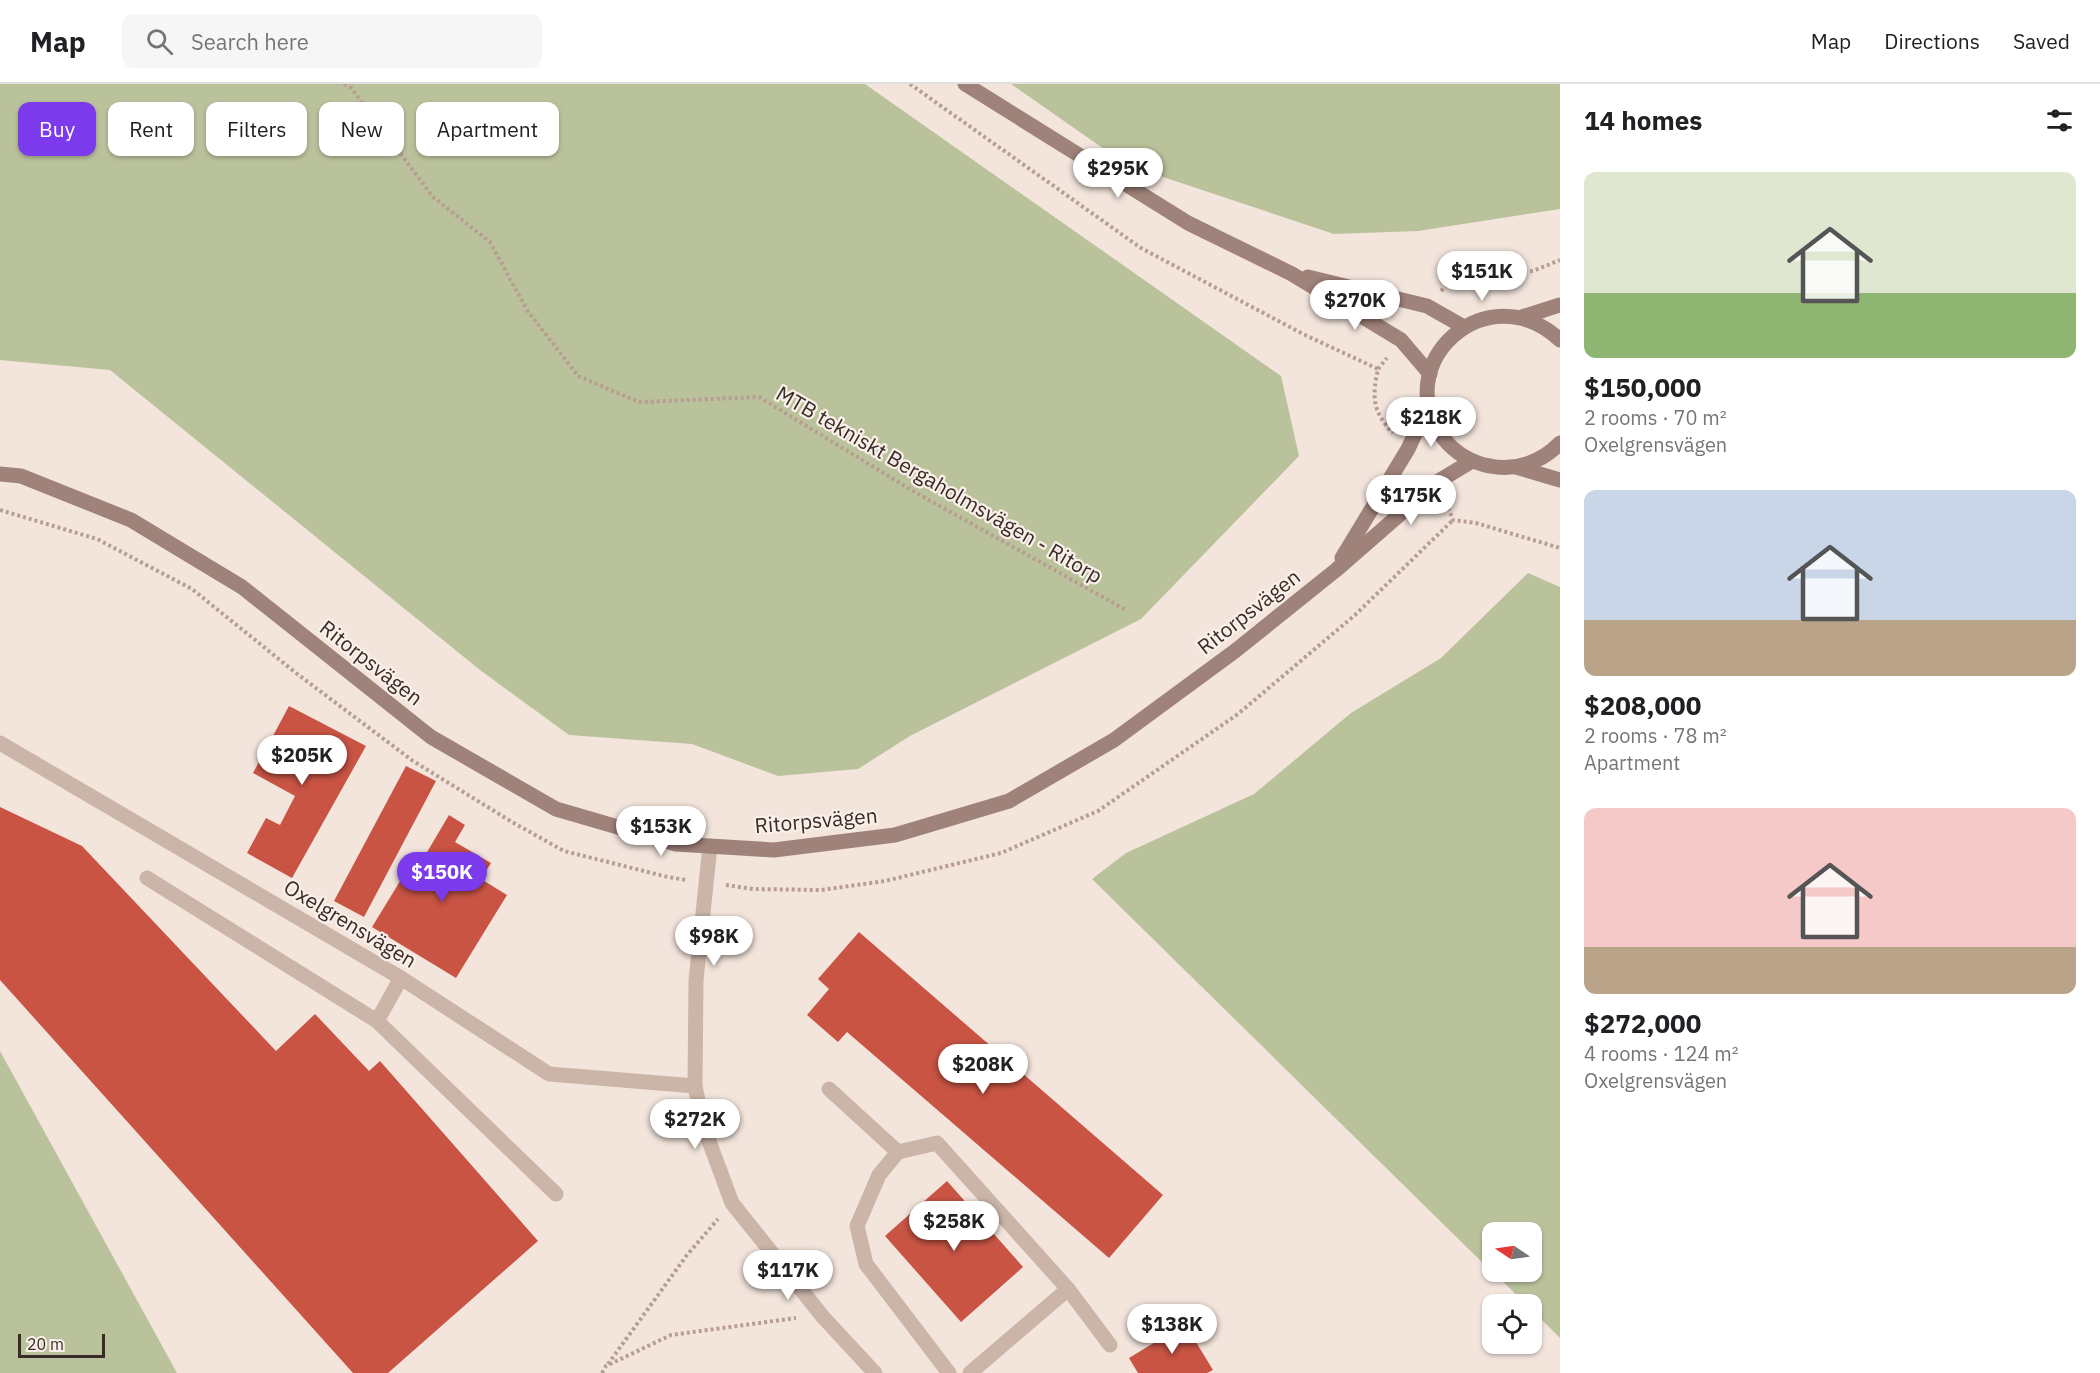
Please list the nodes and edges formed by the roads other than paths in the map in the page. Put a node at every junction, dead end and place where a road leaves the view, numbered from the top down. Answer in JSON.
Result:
{"nodes":[{"id":1,"x":965,"y":84,"type":"edge"},
{"id":2,"x":1292,"y":274,"type":"junction"},
{"id":3,"x":1560,"y":305,"type":"edge"},
{"id":4,"x":1521,"y":317,"type":"junction"},
{"id":5,"x":1464,"y":327,"type":"junction"},
{"id":6,"x":1560,"y":340,"type":"edge"},
{"id":7,"x":1430,"y":374,"type":"junction"},
{"id":8,"x":1429,"y":404,"type":"junction"},
{"id":9,"x":1560,"y":442,"type":"edge"},
{"id":10,"x":1472,"y":461,"type":"junction"},
{"id":11,"x":1516,"y":467,"type":"junction"},
{"id":12,"x":0,"y":474,"type":"edge"},
{"id":13,"x":1560,"y":480,"type":"edge"},
{"id":14,"x":1335,"y":570,"type":"junction"},
{"id":15,"x":0,"y":743,"type":"edge"},
{"id":16,"x":710,"y":846,"type":"junction"},
{"id":17,"x":147,"y":878,"type":"dead end"},
{"id":18,"x":401,"y":978,"type":"junction"},
{"id":19,"x":377,"y":1021,"type":"junction"},
{"id":20,"x":694,"y":1086,"type":"junction"},
{"id":21,"x":829,"y":1089,"type":"dead end"},
{"id":22,"x":898,"y":1152,"type":"junction"},
{"id":23,"x":556,"y":1194,"type":"dead end"},
{"id":24,"x":1068,"y":1288,"type":"junction"},
{"id":25,"x":1110,"y":1345,"type":"dead end"},
{"id":26,"x":875,"y":1373,"type":"edge"},
{"id":27,"x":949,"y":1373,"type":"edge"},
{"id":28,"x":970,"y":1373,"type":"edge"}],
"edges":[{"from":1,"to":2,"type":"street"},
{"from":2,"to":5,"type":"street"},
{"from":2,"to":7,"type":"street"},
{"from":3,"to":4,"type":"street"},
{"from":4,"to":5,"type":"street"},
{"from":4,"to":6,"type":"street"},
{"from":5,"to":7,"type":"street"},
{"from":7,"to":8,"type":"street"},
{"from":8,"to":10,"type":"street"},
{"from":8,"to":14,"type":"street","name":"Ritorpsvägen"},
{"from":9,"to":11,"type":"street"},
{"from":10,"to":11,"type":"street"},
{"from":10,"to":14,"type":"street","name":"Ritorpsvägen"},
{"from":11,"to":13,"type":"street"},
{"from":12,"to":16,"type":"street","name":"Ritorpsvägen"},
{"from":14,"to":16,"type":"street","name":"Ritorpsvägen"},
{"from":15,"to":18,"type":"street","name":"Oxelgrensvägen"},
{"from":16,"to":20,"type":"street"},
{"from":17,"to":19,"type":"street"},
{"from":18,"to":19,"type":"street"},
{"from":18,"to":20,"type":"street","name":"Oxelgrensvägen"},
{"from":19,"to":23,"type":"street"},
{"from":20,"to":26,"type":"street"},
{"from":21,"to":22,"type":"street"},
{"from":22,"to":24,"type":"street"},
{"from":22,"to":27,"type":"street"},
{"from":24,"to":25,"type":"street"},
{"from":24,"to":28,"type":"street"}]}
